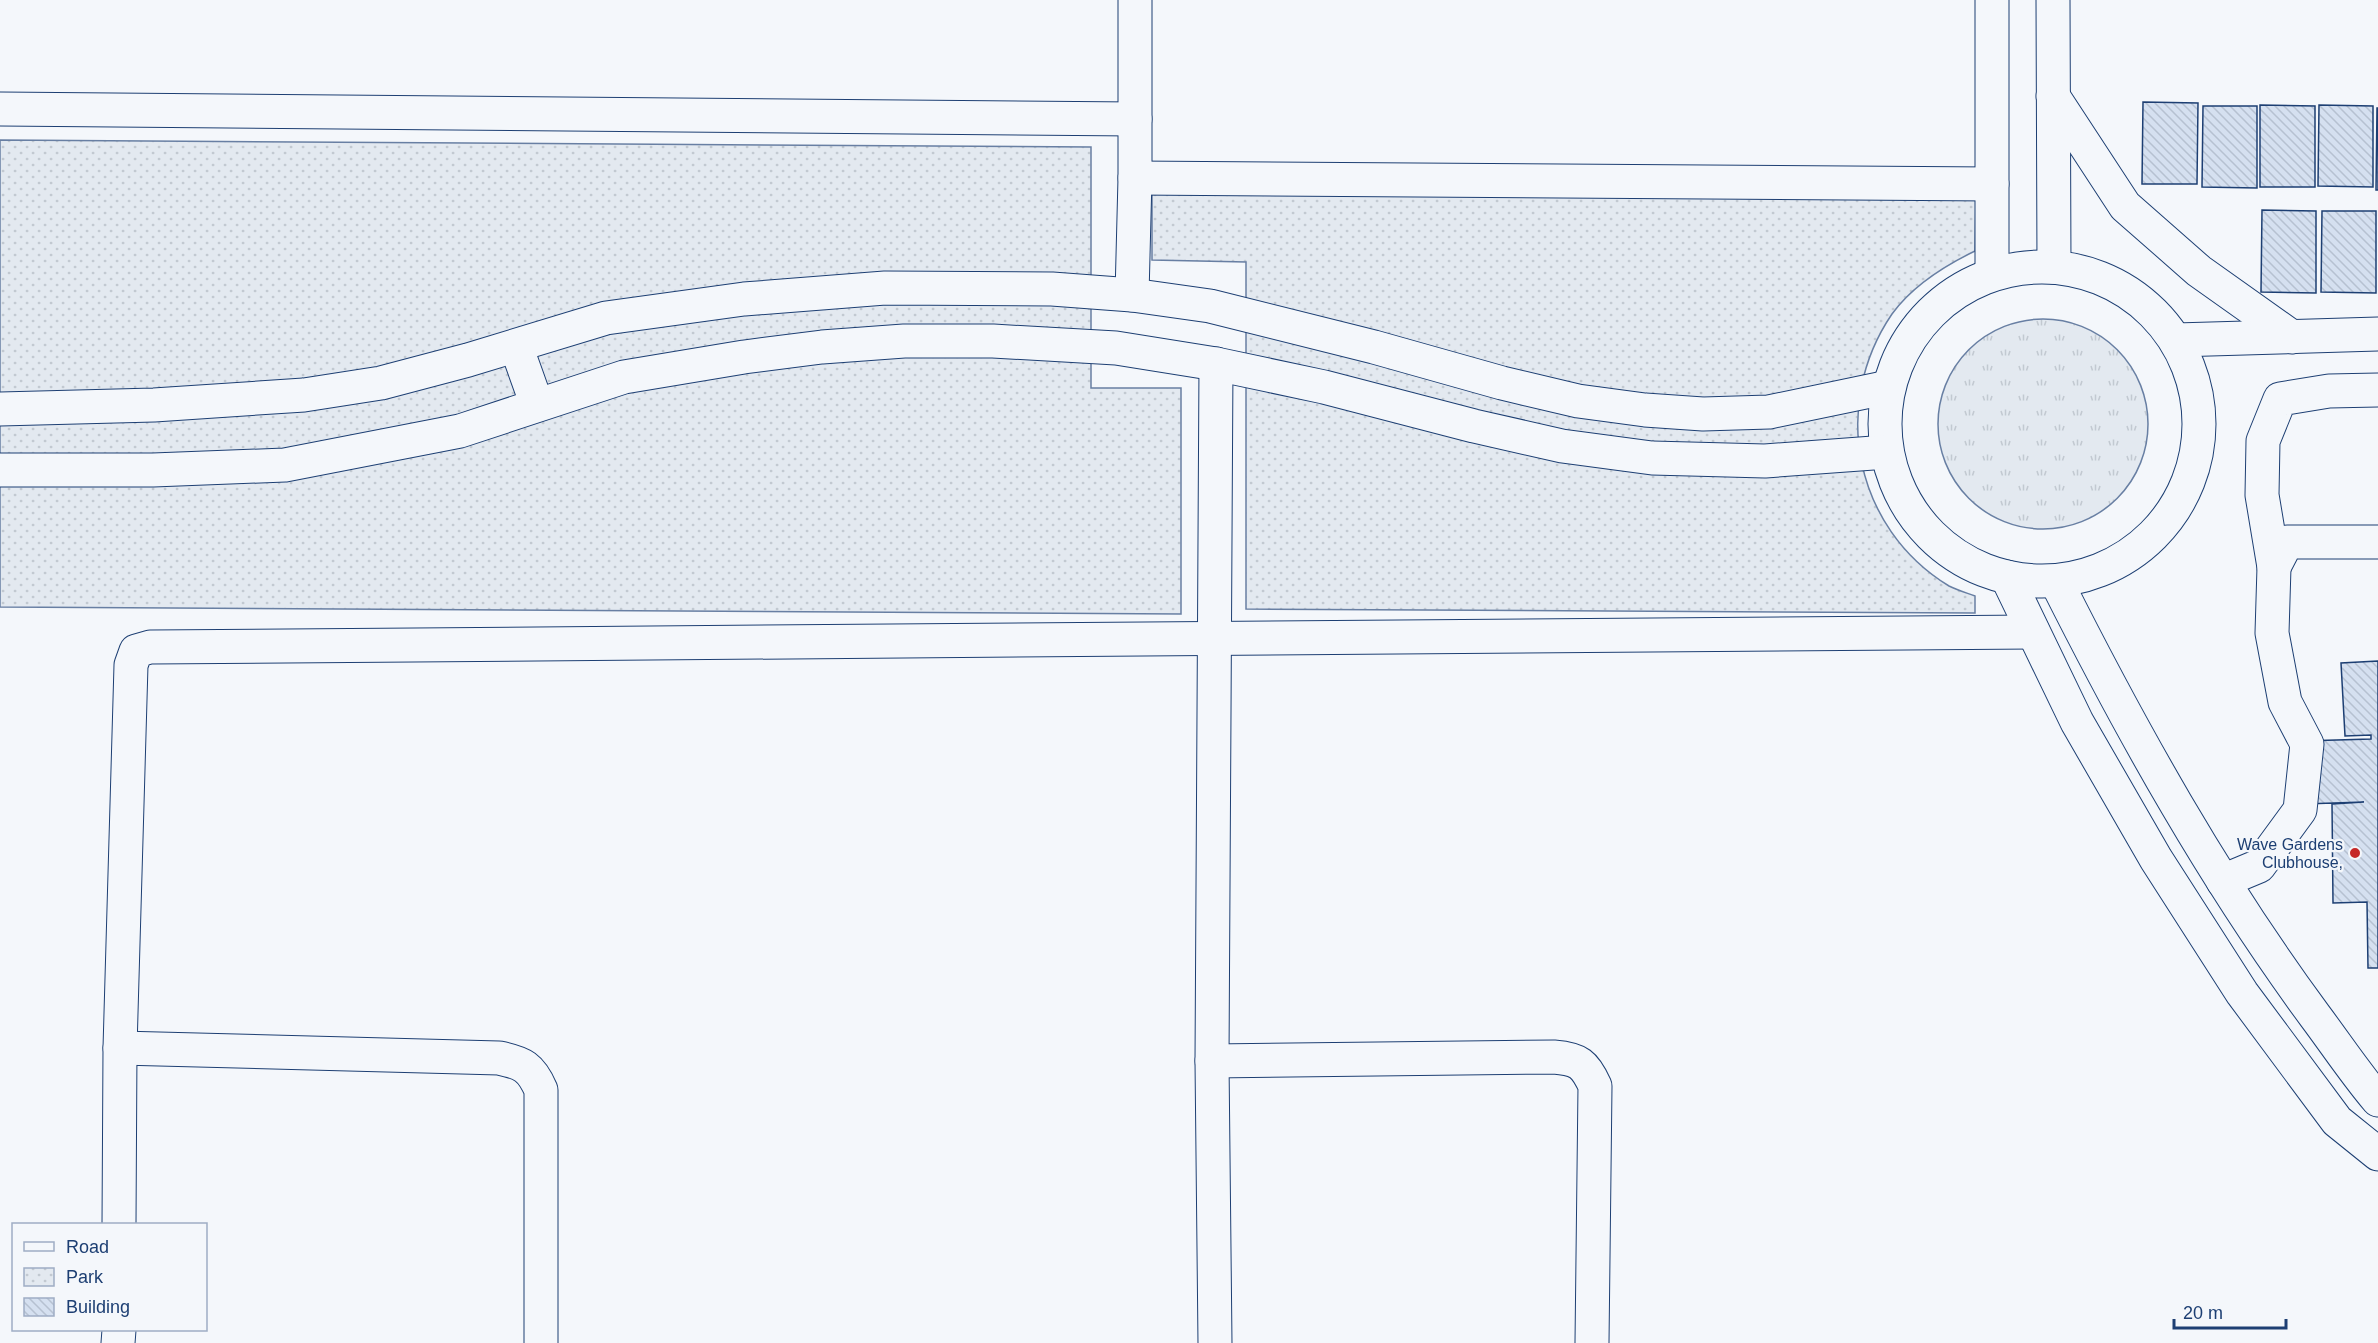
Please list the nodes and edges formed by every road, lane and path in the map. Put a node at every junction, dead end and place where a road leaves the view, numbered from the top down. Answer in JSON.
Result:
{"nodes":[{"id":1,"x":1135,"y":0,"type":"edge"},
{"id":2,"x":1992,"y":0,"type":"edge"},
{"id":3,"x":2053,"y":0,"type":"edge"},
{"id":4,"x":2053,"y":96,"type":"junction"},
{"id":5,"x":0,"y":109,"type":"edge"},
{"id":6,"x":1135,"y":119,"type":"junction"},
{"id":7,"x":1135,"y":178,"type":"junction"},
{"id":8,"x":1992,"y":184,"type":"junction"},
{"id":9,"x":2054,"y":267,"type":"junction"},
{"id":10,"x":1992,"y":274,"type":"junction"},
{"id":11,"x":1132,"y":295,"type":"junction"},
{"id":12,"x":2378,"y":334,"type":"edge"},
{"id":13,"x":1337,"y":337,"type":"junction"},
{"id":14,"x":2292,"y":337,"type":"junction"},
{"id":15,"x":2176,"y":340,"type":"junction"},
{"id":16,"x":516,"y":346,"type":"junction"},
{"id":17,"x":1216,"y":364,"type":"junction"},
{"id":18,"x":1324,"y":387,"type":"junction"},
{"id":19,"x":1889,"y":387,"type":"junction"},
{"id":20,"x":2378,"y":390,"type":"edge"},
{"id":21,"x":537,"y":405,"type":"junction"},
{"id":22,"x":0,"y":409,"type":"edge"},
{"id":23,"x":1887,"y":452,"type":"junction"},
{"id":24,"x":0,"y":470,"type":"edge"},
{"id":25,"x":2378,"y":542,"type":"edge"},
{"id":26,"x":2274,"y":567,"type":"junction"},
{"id":27,"x":2007,"y":577,"type":"junction"},
{"id":28,"x":2057,"y":583,"type":"junction"},
{"id":29,"x":2033,"y":632,"type":"junction"},
{"id":30,"x":1214,"y":638,"type":"junction"},
{"id":31,"x":2223,"y":881,"type":"junction"},
{"id":32,"x":120,"y":1048,"type":"junction"},
{"id":33,"x":1212,"y":1061,"type":"junction"},
{"id":34,"x":2378,"y":1100,"type":"edge"},
{"id":35,"x":2378,"y":1154,"type":"edge"},
{"id":36,"x":119,"y":1223,"type":"edge"},
{"id":37,"x":541,"y":1343,"type":"edge"},
{"id":38,"x":1215,"y":1343,"type":"edge"},
{"id":39,"x":1592,"y":1343,"type":"edge"}],
"edges":[{"from":1,"to":6,"type":"street"},
{"from":2,"to":8,"type":"street"},
{"from":3,"to":4,"type":"street"},
{"from":4,"to":9,"type":"street"},
{"from":4,"to":14,"type":"street"},
{"from":5,"to":6,"type":"street"},
{"from":6,"to":7,"type":"street"},
{"from":7,"to":8,"type":"street"},
{"from":7,"to":11,"type":"street"},
{"from":8,"to":10,"type":"street"},
{"from":9,"to":10,"type":"street"},
{"from":9,"to":15,"type":"street"},
{"from":10,"to":19,"type":"street"},
{"from":11,"to":13,"type":"street"},
{"from":11,"to":16,"type":"street"},
{"from":12,"to":14,"type":"street"},
{"from":13,"to":18,"type":"street"},
{"from":13,"to":19,"type":"street"},
{"from":14,"to":15,"type":"street"},
{"from":15,"to":28,"type":"street"},
{"from":16,"to":21,"type":"street"},
{"from":16,"to":22,"type":"street"},
{"from":17,"to":18,"type":"street"},
{"from":17,"to":21,"type":"street"},
{"from":17,"to":30,"type":"street"},
{"from":18,"to":23,"type":"street"},
{"from":19,"to":23,"type":"street"},
{"from":20,"to":26,"type":"street"},
{"from":21,"to":24,"type":"street"},
{"from":23,"to":27,"type":"street"},
{"from":25,"to":26,"type":"street"},
{"from":26,"to":31,"type":"street"},
{"from":27,"to":28,"type":"street"},
{"from":27,"to":29,"type":"street"},
{"from":28,"to":31,"type":"street"},
{"from":29,"to":30,"type":"street"},
{"from":29,"to":35,"type":"street"},
{"from":30,"to":32,"type":"street"},
{"from":30,"to":33,"type":"street"},
{"from":31,"to":34,"type":"street"},
{"from":32,"to":36,"type":"street"},
{"from":32,"to":37,"type":"street"},
{"from":33,"to":38,"type":"street"},
{"from":33,"to":39,"type":"street"}]}
